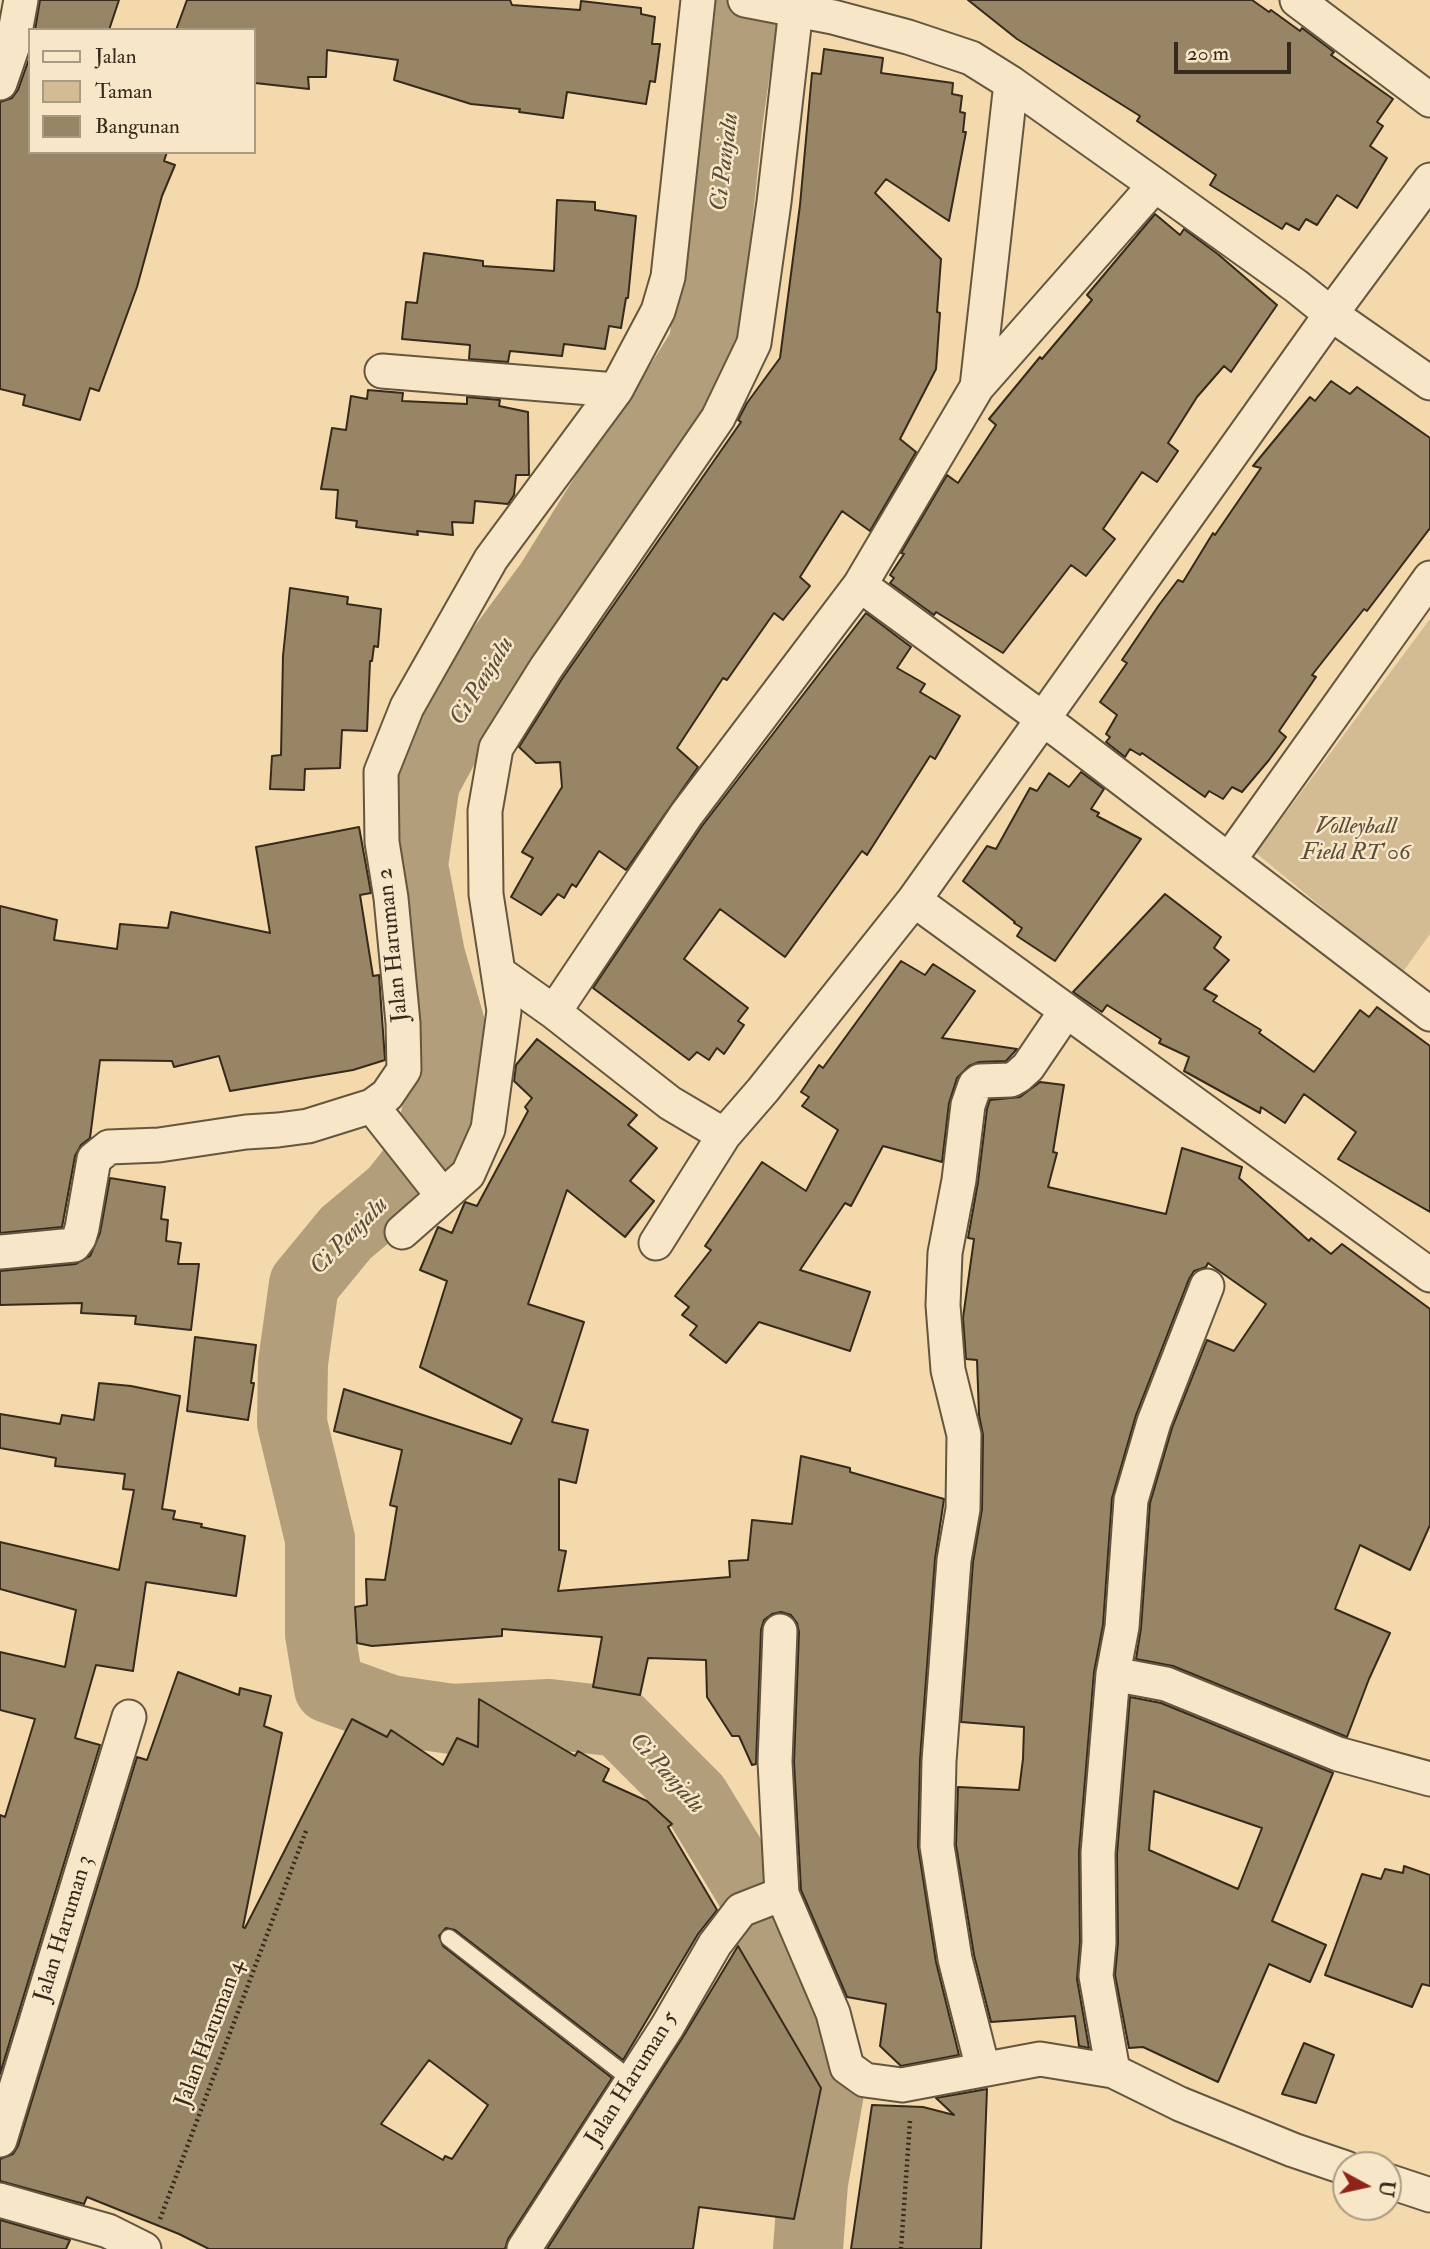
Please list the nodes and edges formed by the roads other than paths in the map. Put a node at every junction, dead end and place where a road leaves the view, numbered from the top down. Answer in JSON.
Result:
{"nodes":[{"id":1,"x":21,"y":0,"type":"edge"},
{"id":2,"x":698,"y":0,"type":"edge"},
{"id":3,"x":1297,"y":0,"type":"edge"},
{"id":4,"x":777,"y":4,"type":"edge"},
{"id":5,"x":0,"y":83,"type":"edge"},
{"id":6,"x":1011,"y":83,"type":"junction"},
{"id":7,"x":1430,"y":100,"type":"edge"},
{"id":8,"x":1430,"y":180,"type":"edge"},
{"id":9,"x":1155,"y":185,"type":"junction"},
{"id":10,"x":1331,"y":314,"type":"junction"},
{"id":11,"x":382,"y":371,"type":"dead end"},
{"id":12,"x":1430,"y":383,"type":"edge"},
{"id":13,"x":977,"y":387,"type":"junction"},
{"id":14,"x":616,"y":390,"type":"junction"},
{"id":15,"x":1430,"y":578,"type":"edge"},
{"id":16,"x":860,"y":585,"type":"junction"},
{"id":17,"x":1044,"y":720,"type":"junction"},
{"id":18,"x":1229,"y":860,"type":"junction"},
{"id":19,"x":914,"y":900,"type":"junction"},
{"id":20,"x":499,"y":973,"type":"junction"},
{"id":21,"x":1427,"y":1004,"type":"edge"},
{"id":22,"x":1066,"y":1011,"type":"junction"},
{"id":23,"x":554,"y":1012,"type":"junction"},
{"id":24,"x":380,"y":1118,"type":"junction"},
{"id":25,"x":724,"y":1135,"type":"junction"},
{"id":26,"x":433,"y":1183,"type":"junction"},
{"id":27,"x":402,"y":1232,"type":"dead end"},
{"id":28,"x":656,"y":1243,"type":"dead end"},
{"id":29,"x":0,"y":1252,"type":"edge"},
{"id":30,"x":1430,"y":1275,"type":"edge"},
{"id":31,"x":1207,"y":1286,"type":"dead end"},
{"id":32,"x":780,"y":1631,"type":"dead end"},
{"id":33,"x":1113,"y":1674,"type":"junction"},
{"id":34,"x":129,"y":1717,"type":"dead end"},
{"id":35,"x":1430,"y":1779,"type":"edge"},
{"id":36,"x":779,"y":1896,"type":"junction"},
{"id":37,"x":449,"y":1938,"type":"dead end"},
{"id":38,"x":983,"y":2069,"type":"junction"},
{"id":39,"x":1113,"y":2071,"type":"junction"},
{"id":40,"x":633,"y":2081,"type":"junction"},
{"id":41,"x":0,"y":2140,"type":"edge"},
{"id":42,"x":1332,"y":2163,"type":"edge"},
{"id":43,"x":1402,"y":2186,"type":"edge"},
{"id":44,"x":1430,"y":2195,"type":"edge"},
{"id":45,"x":0,"y":2200,"type":"edge"},
{"id":46,"x":152,"y":2236,"type":"edge"},
{"id":47,"x":524,"y":2249,"type":"edge"}],
"edges":[{"from":1,"to":5,"type":"street"},
{"from":2,"to":14,"type":"street","name":"Jalan Haruman 2"},
{"from":3,"to":7,"type":"street"},
{"from":4,"to":6,"type":"street"},
{"from":4,"to":20,"type":"street"},
{"from":6,"to":9,"type":"street"},
{"from":6,"to":13,"type":"street"},
{"from":8,"to":10,"type":"street"},
{"from":9,"to":10,"type":"street"},
{"from":9,"to":13,"type":"street"},
{"from":10,"to":12,"type":"street"},
{"from":10,"to":17,"type":"street"},
{"from":11,"to":14,"type":"street"},
{"from":13,"to":16,"type":"street"},
{"from":14,"to":24,"type":"street","name":"Jalan Haruman 2"},
{"from":15,"to":18,"type":"street"},
{"from":16,"to":17,"type":"street"},
{"from":16,"to":23,"type":"street"},
{"from":17,"to":18,"type":"street"},
{"from":17,"to":19,"type":"street"},
{"from":18,"to":21,"type":"street"},
{"from":19,"to":22,"type":"street"},
{"from":19,"to":25,"type":"street"},
{"from":20,"to":23,"type":"street"},
{"from":20,"to":26,"type":"street"},
{"from":22,"to":30,"type":"street"},
{"from":22,"to":38,"type":"street"},
{"from":23,"to":25,"type":"street"},
{"from":24,"to":26,"type":"street"},
{"from":24,"to":29,"type":"street","name":"Jalan Haruman 2"},
{"from":25,"to":28,"type":"street"},
{"from":26,"to":27,"type":"street"},
{"from":31,"to":33,"type":"street"},
{"from":32,"to":36,"type":"street"},
{"from":33,"to":35,"type":"street"},
{"from":33,"to":39,"type":"street"},
{"from":34,"to":41,"type":"street","name":"Jalan Haruman 3"},
{"from":36,"to":38,"type":"street"},
{"from":36,"to":40,"type":"street","name":"Jalan Haruman 5"},
{"from":37,"to":40,"type":"lane"},
{"from":38,"to":39,"type":"street"},
{"from":39,"to":42,"type":"street"},
{"from":40,"to":47,"type":"street","name":"Jalan Haruman 5"},
{"from":43,"to":44,"type":"street"},
{"from":45,"to":46,"type":"street"}]}
